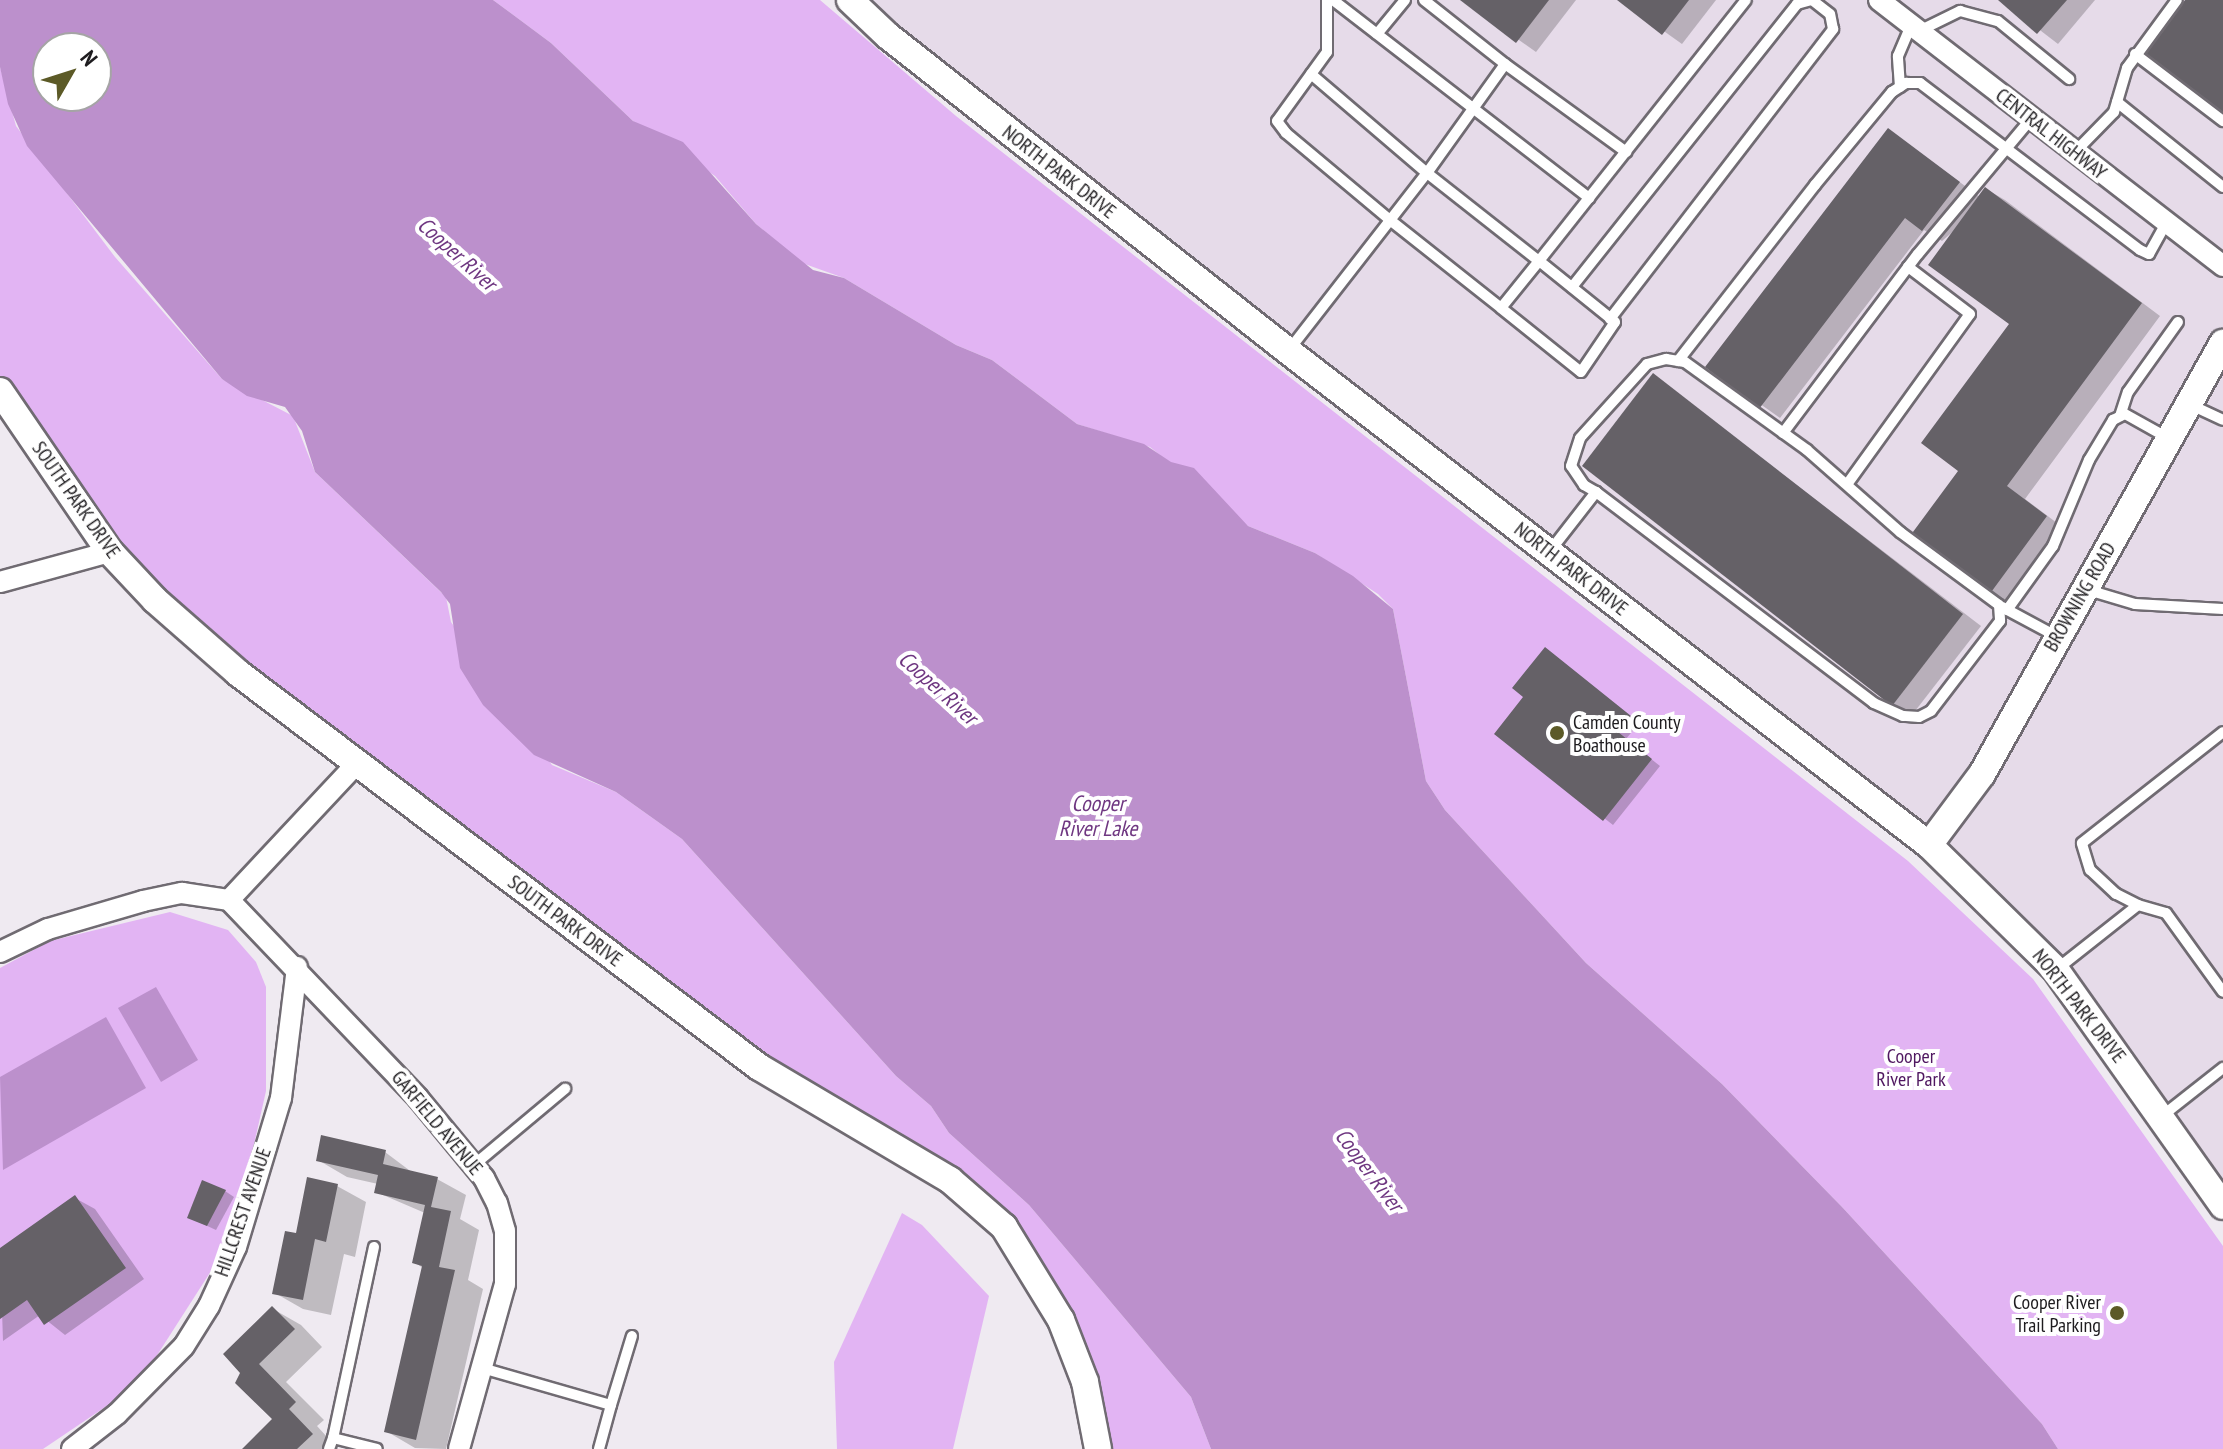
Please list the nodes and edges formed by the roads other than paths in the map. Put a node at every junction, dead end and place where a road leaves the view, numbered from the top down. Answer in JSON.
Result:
{"nodes":[{"id":1,"x":850,"y":0,"type":"edge"},
{"id":2,"x":1327,"y":0,"type":"edge"},
{"id":3,"x":1333,"y":0,"type":"edge"},
{"id":4,"x":1405,"y":0,"type":"edge"},
{"id":5,"x":1424,"y":0,"type":"edge"},
{"id":6,"x":1746,"y":0,"type":"edge"},
{"id":7,"x":1812,"y":0,"type":"edge"},
{"id":8,"x":1879,"y":0,"type":"edge"},
{"id":9,"x":2177,"y":0,"type":"edge"},
{"id":10,"x":1915,"y":28,"type":"junction"},
{"id":11,"x":1377,"y":34,"type":"junction"},
{"id":12,"x":2135,"y":54,"type":"junction"},
{"id":13,"x":1505,"y":64,"type":"junction"},
{"id":14,"x":1311,"y":74,"type":"junction"},
{"id":15,"x":2069,"y":79,"type":"dead end"},
{"id":16,"x":1900,"y":87,"type":"junction"},
{"id":17,"x":2117,"y":102,"type":"junction"},
{"id":18,"x":1473,"y":109,"type":"junction"},
{"id":19,"x":2031,"y":119,"type":"junction"},
{"id":20,"x":2223,"y":121,"type":"edge"},
{"id":21,"x":2006,"y":147,"type":"junction"},
{"id":22,"x":1626,"y":152,"type":"junction"},
{"id":23,"x":2074,"y":153,"type":"junction"},
{"id":24,"x":1427,"y":173,"type":"junction"},
{"id":25,"x":2223,"y":187,"type":"edge"},
{"id":26,"x":1589,"y":198,"type":"junction"},
{"id":27,"x":1390,"y":220,"type":"junction"},
{"id":28,"x":2166,"y":223,"type":"junction"},
{"id":29,"x":1539,"y":261,"type":"junction"},
{"id":30,"x":2223,"y":266,"type":"edge"},
{"id":31,"x":1908,"y":267,"type":"junction"},
{"id":32,"x":1572,"y":287,"type":"junction"},
{"id":33,"x":1501,"y":308,"type":"junction"},
{"id":34,"x":1610,"y":319,"type":"junction"},
{"id":35,"x":2178,"y":322,"type":"dead end"},
{"id":36,"x":2223,"y":343,"type":"edge"},
{"id":37,"x":1288,"y":351,"type":"junction"},
{"id":38,"x":1678,"y":361,"type":"junction"},
{"id":39,"x":0,"y":391,"type":"edge"},
{"id":40,"x":2189,"y":405,"type":"junction"},
{"id":41,"x":2120,"y":416,"type":"junction"},
{"id":42,"x":2223,"y":420,"type":"edge"},
{"id":43,"x":1783,"y":433,"type":"junction"},
{"id":44,"x":2170,"y":439,"type":"junction"},
{"id":45,"x":1848,"y":483,"type":"junction"},
{"id":46,"x":1596,"y":492,"type":"junction"},
{"id":47,"x":1550,"y":551,"type":"junction"},
{"id":48,"x":110,"y":552,"type":"junction"},
{"id":49,"x":0,"y":582,"type":"edge"},
{"id":50,"x":2087,"y":589,"type":"junction"},
{"id":51,"x":2003,"y":607,"type":"junction"},
{"id":52,"x":2223,"y":609,"type":"edge"},
{"id":53,"x":2056,"y":636,"type":"junction"},
{"id":54,"x":2223,"y":732,"type":"edge"},
{"id":55,"x":357,"y":763,"type":"junction"},
{"id":56,"x":1929,"y":845,"type":"junction"},
{"id":57,"x":229,"y":900,"type":"junction"},
{"id":58,"x":2138,"y":905,"type":"junction"},
{"id":59,"x":0,"y":952,"type":"edge"},
{"id":60,"x":297,"y":967,"type":"junction"},
{"id":61,"x":2056,"y":970,"type":"junction"},
{"id":62,"x":2223,"y":992,"type":"edge"},
{"id":63,"x":2222,"y":1070,"type":"edge"},
{"id":64,"x":565,"y":1089,"type":"dead end"},
{"id":65,"x":2162,"y":1116,"type":"junction"},
{"id":66,"x":474,"y":1165,"type":"junction"},
{"id":67,"x":2223,"y":1206,"type":"edge"},
{"id":68,"x":374,"y":1247,"type":"dead end"},
{"id":69,"x":632,"y":1336,"type":"dead end"},
{"id":70,"x":482,"y":1368,"type":"junction"},
{"id":71,"x":611,"y":1405,"type":"junction"},
{"id":72,"x":333,"y":1438,"type":"junction"},
{"id":73,"x":72,"y":1449,"type":"edge"},
{"id":74,"x":329,"y":1449,"type":"edge"},
{"id":75,"x":377,"y":1449,"type":"edge"},
{"id":76,"x":459,"y":1449,"type":"edge"},
{"id":77,"x":599,"y":1449,"type":"edge"},
{"id":78,"x":1098,"y":1449,"type":"edge"}],
"edges":[{"from":1,"to":37,"type":"street","name":"NORTH PARK DRIVE"},
{"from":2,"to":14,"type":"lane"},
{"from":3,"to":11,"type":"lane"},
{"from":4,"to":11,"type":"lane"},
{"from":5,"to":13,"type":"lane"},
{"from":6,"to":22,"type":"lane"},
{"from":7,"to":32,"type":"lane"},
{"from":7,"to":34,"type":"lane"},
{"from":8,"to":10,"type":"street","name":"CENTRAL HIGHWAY"},
{"from":9,"to":12,"type":"lane"},
{"from":10,"to":15,"type":"lane"},
{"from":10,"to":16,"type":"lane"},
{"from":10,"to":19,"type":"street","name":"CENTRAL HIGHWAY"},
{"from":11,"to":18,"type":"lane"},
{"from":12,"to":17,"type":"lane"},
{"from":12,"to":20,"type":"lane"},
{"from":13,"to":18,"type":"lane"},
{"from":13,"to":22,"type":"lane"},
{"from":14,"to":24,"type":"lane"},
{"from":14,"to":27,"type":"lane"},
{"from":16,"to":21,"type":"lane"},
{"from":16,"to":38,"type":"lane"},
{"from":17,"to":23,"type":"lane"},
{"from":17,"to":25,"type":"lane"},
{"from":18,"to":24,"type":"lane"},
{"from":18,"to":26,"type":"lane"},
{"from":19,"to":21,"type":"lane"},
{"from":19,"to":23,"type":"street","name":"CENTRAL HIGHWAY"},
{"from":21,"to":28,"type":"lane"},
{"from":21,"to":31,"type":"lane"},
{"from":22,"to":26,"type":"lane"},
{"from":23,"to":28,"type":"street","name":"CENTRAL HIGHWAY"},
{"from":24,"to":27,"type":"lane"},
{"from":24,"to":29,"type":"lane"},
{"from":26,"to":29,"type":"lane"},
{"from":27,"to":33,"type":"lane"},
{"from":27,"to":37,"type":"lane"},
{"from":28,"to":30,"type":"street","name":"CENTRAL HIGHWAY"},
{"from":29,"to":32,"type":"lane"},
{"from":29,"to":33,"type":"lane"},
{"from":31,"to":43,"type":"lane"},
{"from":31,"to":45,"type":"lane"},
{"from":32,"to":34,"type":"lane"},
{"from":33,"to":34,"type":"lane"},
{"from":35,"to":41,"type":"lane"},
{"from":36,"to":40,"type":"street","name":"BROWNING ROAD"},
{"from":37,"to":47,"type":"street","name":"NORTH PARK DRIVE"},
{"from":38,"to":43,"type":"lane"},
{"from":38,"to":46,"type":"lane"},
{"from":39,"to":48,"type":"street","name":"SOUTH PARK DRIVE"},
{"from":40,"to":42,"type":"lane"},
{"from":40,"to":44,"type":"street","name":"BROWNING ROAD"},
{"from":41,"to":44,"type":"lane"},
{"from":41,"to":51,"type":"lane"},
{"from":43,"to":45,"type":"lane"},
{"from":44,"to":50,"type":"street","name":"BROWNING ROAD"},
{"from":45,"to":51,"type":"lane"},
{"from":46,"to":47,"type":"lane"},
{"from":46,"to":51,"type":"lane"},
{"from":47,"to":56,"type":"street","name":"NORTH PARK DRIVE"},
{"from":48,"to":49,"type":"street"},
{"from":48,"to":55,"type":"street","name":"SOUTH PARK DRIVE"},
{"from":50,"to":52,"type":"lane"},
{"from":50,"to":53,"type":"street","name":"BROWNING ROAD"},
{"from":51,"to":53,"type":"lane"},
{"from":53,"to":56,"type":"street","name":"BROWNING ROAD"},
{"from":54,"to":58,"type":"lane"},
{"from":55,"to":57,"type":"street"},
{"from":55,"to":78,"type":"street","name":"SOUTH PARK DRIVE"},
{"from":56,"to":61,"type":"street","name":"NORTH PARK DRIVE"},
{"from":57,"to":59,"type":"street"},
{"from":57,"to":60,"type":"street","name":"GARFIELD AVENUE"},
{"from":58,"to":61,"type":"lane"},
{"from":58,"to":62,"type":"lane"},
{"from":60,"to":66,"type":"street","name":"GARFIELD AVENUE"},
{"from":60,"to":73,"type":"street","name":"HILLCREST AVENUE"},
{"from":61,"to":65,"type":"street","name":"NORTH PARK DRIVE"},
{"from":63,"to":65,"type":"lane"},
{"from":64,"to":66,"type":"lane"},
{"from":65,"to":67,"type":"street","name":"NORTH PARK DRIVE"},
{"from":66,"to":70,"type":"street","name":"GARFIELD AVENUE"},
{"from":68,"to":72,"type":"lane"},
{"from":69,"to":71,"type":"lane"},
{"from":70,"to":71,"type":"lane"},
{"from":70,"to":76,"type":"street","name":"GARFIELD AVENUE"},
{"from":71,"to":77,"type":"lane"},
{"from":72,"to":74,"type":"lane"},
{"from":72,"to":75,"type":"lane"}]}
